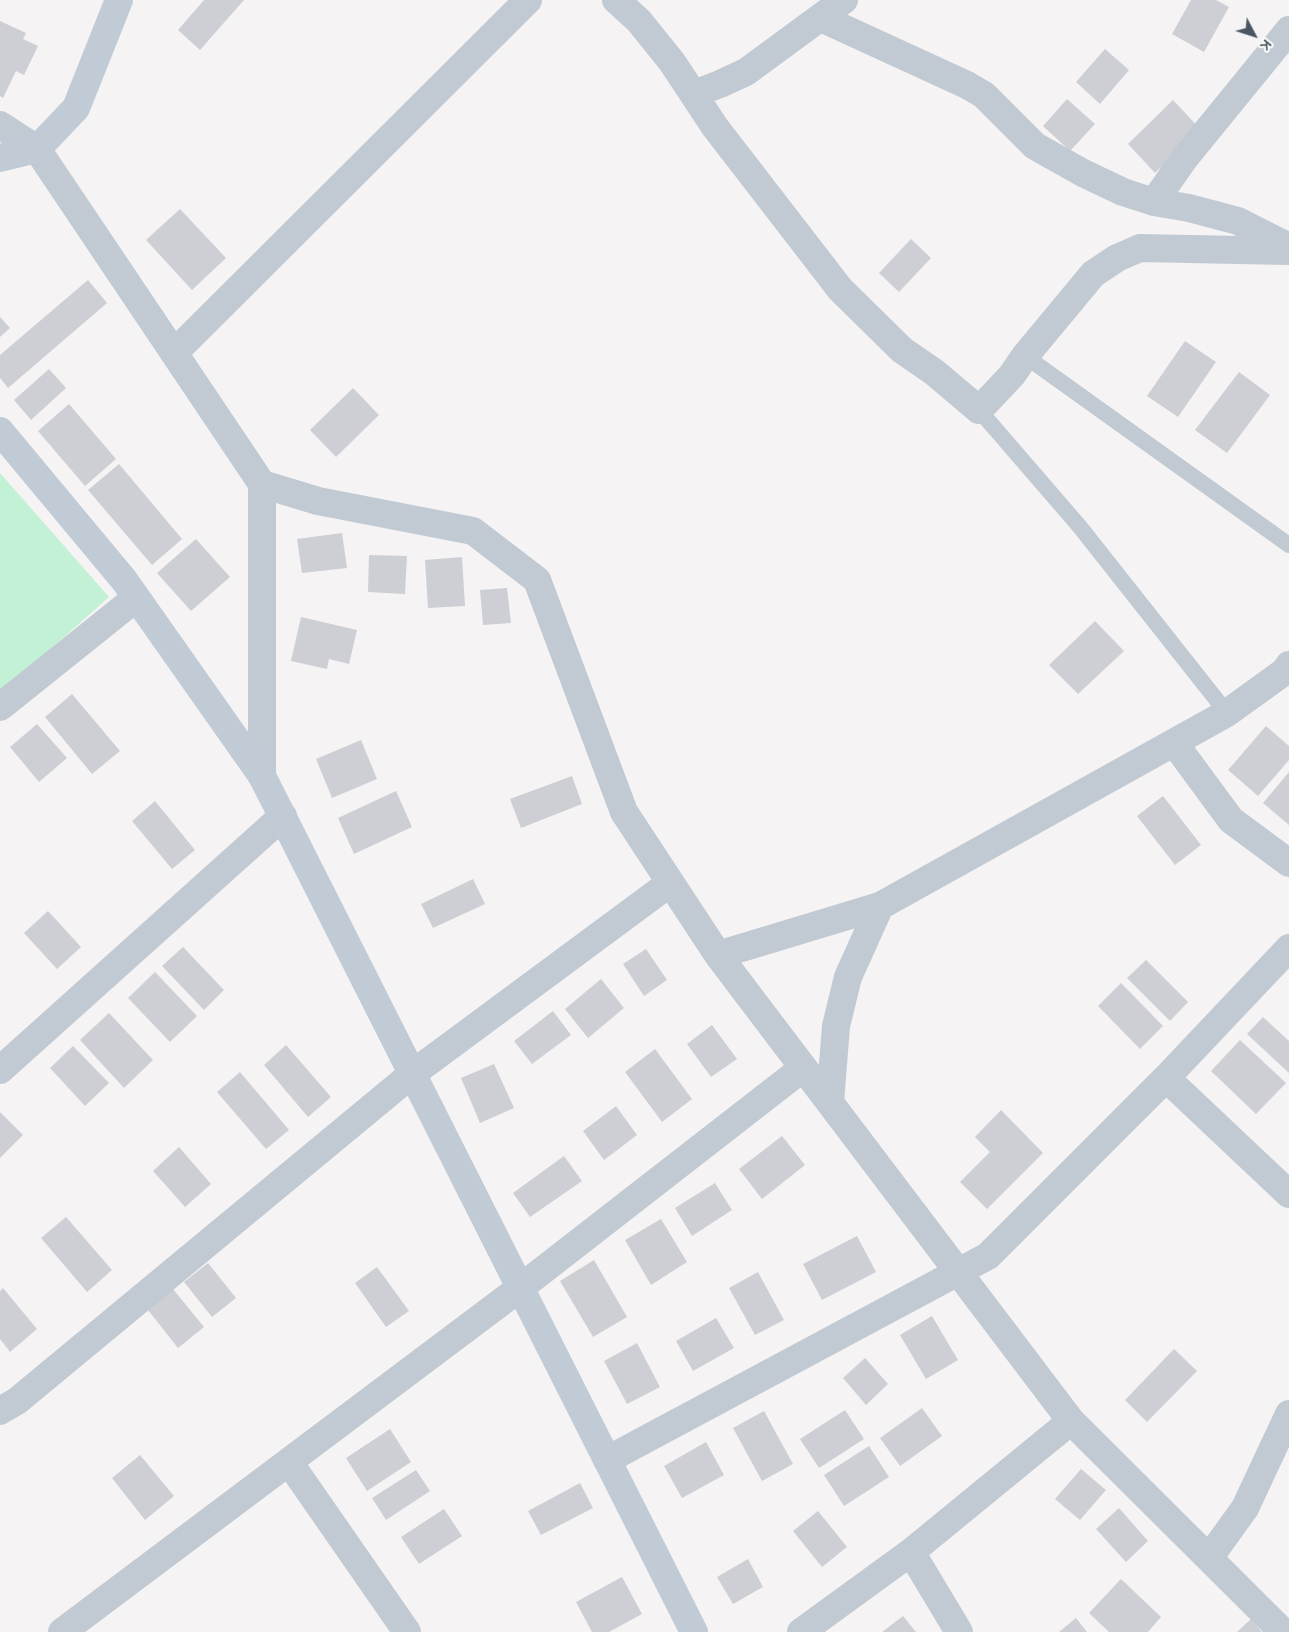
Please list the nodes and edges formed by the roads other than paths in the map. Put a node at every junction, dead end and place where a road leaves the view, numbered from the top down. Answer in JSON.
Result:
{"nodes":[{"id":1,"x":119,"y":0,"type":"edge"},
{"id":2,"x":528,"y":0,"type":"edge"},
{"id":3,"x":616,"y":0,"type":"edge"},
{"id":4,"x":844,"y":0,"type":"edge"},
{"id":5,"x":821,"y":18,"type":"junction"},
{"id":6,"x":1289,"y":30,"type":"edge"},
{"id":7,"x":694,"y":94,"type":"junction"},
{"id":8,"x":0,"y":125,"type":"edge"},
{"id":9,"x":37,"y":149,"type":"junction"},
{"id":10,"x":0,"y":158,"type":"edge"},
{"id":11,"x":1154,"y":202,"type":"junction"},
{"id":12,"x":1289,"y":247,"type":"edge"},
{"id":13,"x":1289,"y":251,"type":"edge"},
{"id":14,"x":174,"y":353,"type":"junction"},
{"id":15,"x":1025,"y":356,"type":"junction"},
{"id":16,"x":979,"y":410,"type":"junction"},
{"id":17,"x":2,"y":439,"type":"edge"},
{"id":18,"x":262,"y":484,"type":"junction"},
{"id":19,"x":1289,"y":545,"type":"edge"},
{"id":20,"x":136,"y":598,"type":"junction"},
{"id":21,"x":1289,"y":665,"type":"edge"},
{"id":22,"x":0,"y":707,"type":"edge"},
{"id":23,"x":1227,"y":713,"type":"junction"},
{"id":24,"x":1175,"y":744,"type":"junction"},
{"id":25,"x":262,"y":776,"type":"junction"},
{"id":26,"x":283,"y":816,"type":"junction"},
{"id":27,"x":1289,"y":863,"type":"edge"},
{"id":28,"x":670,"y":883,"type":"junction"},
{"id":29,"x":880,"y":906,"type":"junction"},
{"id":30,"x":1289,"y":948,"type":"edge"},
{"id":31,"x":718,"y":955,"type":"junction"},
{"id":32,"x":803,"y":1068,"type":"junction"},
{"id":33,"x":0,"y":1070,"type":"edge"},
{"id":34,"x":412,"y":1074,"type":"junction"},
{"id":35,"x":1166,"y":1078,"type":"junction"},
{"id":36,"x":830,"y":1103,"type":"junction"},
{"id":37,"x":1289,"y":1194,"type":"edge"},
{"id":38,"x":958,"y":1274,"type":"junction"},
{"id":39,"x":520,"y":1288,"type":"junction"},
{"id":40,"x":0,"y":1411,"type":"edge"},
{"id":41,"x":1289,"y":1414,"type":"edge"},
{"id":42,"x":1071,"y":1421,"type":"junction"},
{"id":43,"x":607,"y":1460,"type":"junction"},
{"id":44,"x":289,"y":1462,"type":"junction"},
{"id":45,"x":911,"y":1552,"type":"junction"},
{"id":46,"x":1208,"y":1558,"type":"junction"},
{"id":47,"x":62,"y":1632,"type":"edge"},
{"id":48,"x":407,"y":1632,"type":"edge"},
{"id":49,"x":694,"y":1632,"type":"edge"},
{"id":50,"x":801,"y":1632,"type":"edge"},
{"id":51,"x":958,"y":1632,"type":"edge"},
{"id":52,"x":1282,"y":1632,"type":"edge"}],
"edges":[{"from":1,"to":9,"type":"street"},
{"from":2,"to":14,"type":"street"},
{"from":3,"to":7,"type":"street"},
{"from":4,"to":5,"type":"street"},
{"from":5,"to":7,"type":"street"},
{"from":5,"to":11,"type":"street"},
{"from":6,"to":11,"type":"street"},
{"from":7,"to":16,"type":"street"},
{"from":8,"to":9,"type":"street"},
{"from":9,"to":10,"type":"street"},
{"from":9,"to":14,"type":"street"},
{"from":11,"to":12,"type":"street"},
{"from":13,"to":15,"type":"street"},
{"from":14,"to":18,"type":"street"},
{"from":15,"to":16,"type":"street"},
{"from":15,"to":19,"type":"lane"},
{"from":16,"to":23,"type":"lane"},
{"from":17,"to":20,"type":"street"},
{"from":18,"to":25,"type":"street"},
{"from":18,"to":28,"type":"street"},
{"from":20,"to":22,"type":"street"},
{"from":20,"to":25,"type":"street"},
{"from":21,"to":23,"type":"street"},
{"from":23,"to":24,"type":"street"},
{"from":24,"to":27,"type":"street"},
{"from":24,"to":29,"type":"street"},
{"from":25,"to":26,"type":"street"},
{"from":26,"to":33,"type":"street"},
{"from":26,"to":34,"type":"street"},
{"from":28,"to":31,"type":"street"},
{"from":28,"to":34,"type":"street"},
{"from":29,"to":31,"type":"street"},
{"from":29,"to":36,"type":"street"},
{"from":30,"to":35,"type":"street"},
{"from":31,"to":32,"type":"street"},
{"from":32,"to":36,"type":"street"},
{"from":32,"to":39,"type":"street"},
{"from":34,"to":39,"type":"street"},
{"from":34,"to":40,"type":"street"},
{"from":35,"to":37,"type":"street"},
{"from":35,"to":38,"type":"street"},
{"from":36,"to":38,"type":"street"},
{"from":38,"to":42,"type":"street"},
{"from":38,"to":43,"type":"street"},
{"from":39,"to":43,"type":"street"},
{"from":39,"to":44,"type":"street"},
{"from":41,"to":46,"type":"street"},
{"from":42,"to":45,"type":"street"},
{"from":42,"to":46,"type":"street"},
{"from":43,"to":49,"type":"street"},
{"from":44,"to":47,"type":"street"},
{"from":44,"to":48,"type":"street"},
{"from":45,"to":50,"type":"street"},
{"from":45,"to":51,"type":"street"},
{"from":46,"to":52,"type":"street"}]}
